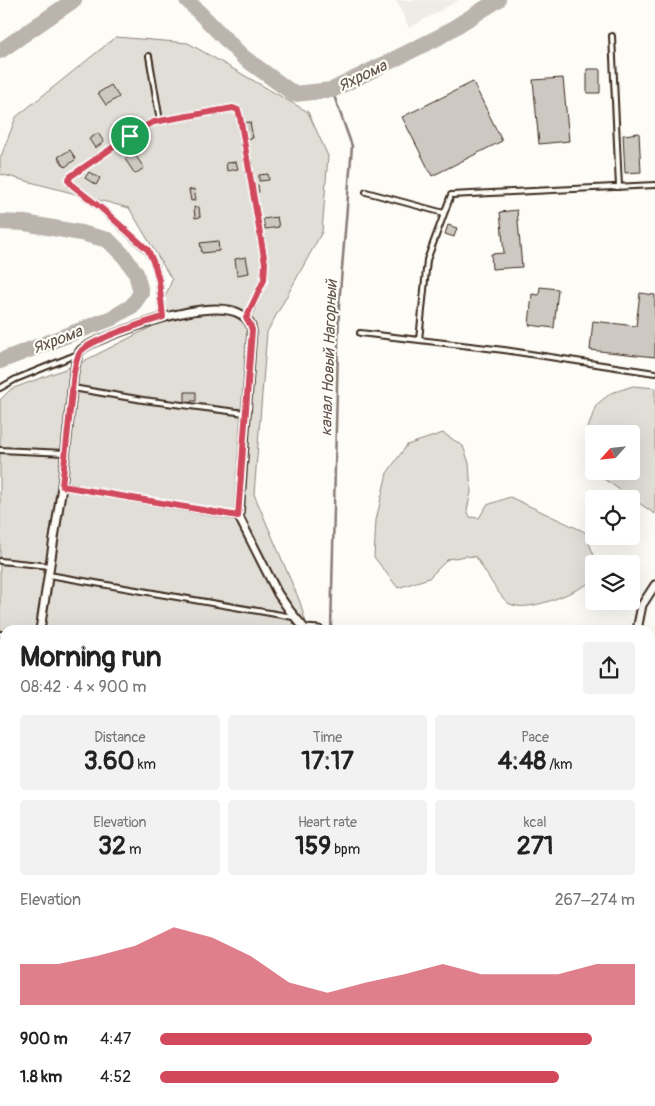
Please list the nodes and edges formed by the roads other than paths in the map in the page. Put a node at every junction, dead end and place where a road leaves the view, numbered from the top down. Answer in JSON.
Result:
{"nodes":[{"id":1,"x":612,"y":36,"type":"dead end"},
{"id":2,"x":149,"y":56,"type":"dead end"},
{"id":3,"x":160,"y":121,"type":"junction"},
{"id":4,"x":655,"y":185,"type":"edge"},
{"id":5,"x":619,"y":187,"type":"junction"},
{"id":6,"x":366,"y":192,"type":"dead end"},
{"id":7,"x":444,"y":213,"type":"junction"},
{"id":8,"x":163,"y":317,"type":"junction"},
{"id":9,"x":246,"y":318,"type":"junction"},
{"id":10,"x":360,"y":333,"type":"dead end"},
{"id":11,"x":419,"y":340,"type":"junction"},
{"id":12,"x":78,"y":354,"type":"junction"},
{"id":13,"x":655,"y":373,"type":"edge"},
{"id":14,"x":0,"y":388,"type":"edge"},
{"id":15,"x":72,"y":388,"type":"junction"},
{"id":16,"x":245,"y":413,"type":"junction"},
{"id":17,"x":0,"y":450,"type":"edge"},
{"id":18,"x":65,"y":454,"type":"junction"},
{"id":19,"x":62,"y":486,"type":"junction"},
{"id":20,"x":238,"y":516,"type":"junction"},
{"id":21,"x":0,"y":561,"type":"edge"},
{"id":22,"x":50,"y":566,"type":"junction"},
{"id":23,"x":49,"y":575,"type":"junction"},
{"id":24,"x":655,"y":585,"type":"edge"},
{"id":25,"x":295,"y":618,"type":"junction"},
{"id":26,"x":41,"y":625,"type":"edge"},
{"id":27,"x":301,"y":625,"type":"edge"},
{"id":28,"x":639,"y":625,"type":"edge"}],
"edges":[{"from":1,"to":5,"type":"lane"},
{"from":2,"to":3,"type":"lane"},
{"from":3,"to":8,"type":"lane"},
{"from":3,"to":9,"type":"lane"},
{"from":4,"to":5,"type":"lane"},
{"from":5,"to":7,"type":"lane"},
{"from":6,"to":7,"type":"lane"},
{"from":7,"to":11,"type":"lane"},
{"from":8,"to":9,"type":"street"},
{"from":8,"to":12,"type":"street"},
{"from":9,"to":16,"type":"street"},
{"from":10,"to":11,"type":"lane"},
{"from":11,"to":13,"type":"lane"},
{"from":12,"to":14,"type":"lane"},
{"from":12,"to":15,"type":"street"},
{"from":15,"to":16,"type":"lane"},
{"from":15,"to":18,"type":"street"},
{"from":16,"to":20,"type":"street"},
{"from":17,"to":18,"type":"lane"},
{"from":18,"to":19,"type":"street"},
{"from":19,"to":20,"type":"lane"},
{"from":19,"to":22,"type":"street"},
{"from":20,"to":25,"type":"street"},
{"from":21,"to":22,"type":"lane"},
{"from":22,"to":23,"type":"street"},
{"from":23,"to":25,"type":"lane"},
{"from":23,"to":26,"type":"street"},
{"from":24,"to":28,"type":"street"},
{"from":25,"to":27,"type":"street"}]}
